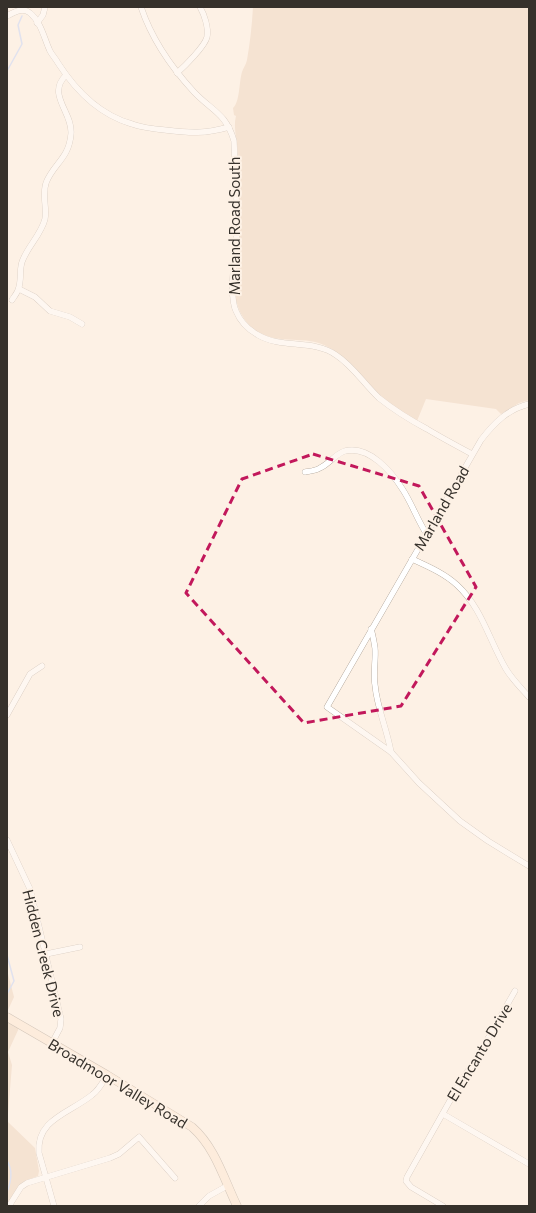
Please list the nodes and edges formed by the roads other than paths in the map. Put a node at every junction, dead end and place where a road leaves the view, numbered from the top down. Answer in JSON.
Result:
{"nodes":[{"id":1,"x":46,"y":7,"type":"edge"},
{"id":2,"x":140,"y":7,"type":"edge"},
{"id":3,"x":200,"y":7,"type":"edge"},
{"id":4,"x":7,"y":16,"type":"edge"},
{"id":5,"x":38,"y":23,"type":"junction"},
{"id":6,"x":177,"y":73,"type":"junction"},
{"id":7,"x":66,"y":75,"type":"junction"},
{"id":8,"x":229,"y":127,"type":"junction"},
{"id":9,"x":19,"y":289,"type":"junction"},
{"id":10,"x":12,"y":300,"type":"dead end"},
{"id":11,"x":82,"y":324,"type":"dead end"},
{"id":12,"x":529,"y":404,"type":"edge"},
{"id":13,"x":472,"y":454,"type":"junction"},
{"id":14,"x":305,"y":472,"type":"dead end"},
{"id":15,"x":426,"y":533,"type":"junction"},
{"id":16,"x":412,"y":559,"type":"junction"},
{"id":17,"x":371,"y":629,"type":"junction"},
{"id":18,"x":42,"y":666,"type":"dead end"},
{"id":19,"x":529,"y":697,"type":"edge"},
{"id":20,"x":7,"y":715,"type":"edge"},
{"id":21,"x":391,"y":752,"type":"junction"},
{"id":22,"x":7,"y":840,"type":"edge"},
{"id":23,"x":529,"y":866,"type":"edge"},
{"id":24,"x":80,"y":947,"type":"dead end"},
{"id":25,"x":46,"y":954,"type":"junction"},
{"id":26,"x":515,"y":991,"type":"dead end"},
{"id":27,"x":7,"y":1017,"type":"edge"},
{"id":28,"x":52,"y":1044,"type":"junction"},
{"id":29,"x":107,"y":1075,"type":"junction"},
{"id":30,"x":443,"y":1114,"type":"junction"},
{"id":31,"x":529,"y":1164,"type":"edge"},
{"id":32,"x":46,"y":1177,"type":"junction"},
{"id":33,"x":175,"y":1178,"type":"dead end"},
{"id":34,"x":227,"y":1186,"type":"junction"},
{"id":35,"x":9,"y":1206,"type":"edge"},
{"id":36,"x":54,"y":1206,"type":"edge"},
{"id":37,"x":199,"y":1206,"type":"edge"},
{"id":38,"x":236,"y":1206,"type":"edge"},
{"id":39,"x":443,"y":1206,"type":"edge"}],
"edges":[{"from":1,"to":5,"type":"street"},
{"from":2,"to":6,"type":"street","name":"Marland Road South"},
{"from":3,"to":6,"type":"street"},
{"from":4,"to":5,"type":"street"},
{"from":5,"to":7,"type":"street"},
{"from":6,"to":8,"type":"street","name":"Marland Road South"},
{"from":7,"to":8,"type":"street"},
{"from":7,"to":9,"type":"street"},
{"from":8,"to":13,"type":"street","name":"Marland Road South"},
{"from":9,"to":10,"type":"street"},
{"from":9,"to":11,"type":"street"},
{"from":12,"to":13,"type":"street","name":"Marland Road"},
{"from":13,"to":15,"type":"street","name":"Marland Road"},
{"from":14,"to":15,"type":"street"},
{"from":15,"to":16,"type":"street","name":"Marland Road"},
{"from":16,"to":17,"type":"street","name":"Marland Road"},
{"from":16,"to":19,"type":"street"},
{"from":17,"to":21,"type":"street","name":"Marland Road"},
{"from":17,"to":21,"type":"street","name":"Marland Road"},
{"from":18,"to":20,"type":"street"},
{"from":21,"to":23,"type":"street","name":"Marland Road"},
{"from":22,"to":25,"type":"street","name":"Hidden Creek Drive"},
{"from":24,"to":25,"type":"street"},
{"from":25,"to":28,"type":"street","name":"Hidden Creek Drive"},
{"from":26,"to":30,"type":"street","name":"El Encanto Drive"},
{"from":27,"to":28,"type":"street","name":"Broadmoor Valley Road"},
{"from":28,"to":29,"type":"street","name":"Broadmoor Valley Road"},
{"from":29,"to":32,"type":"street"},
{"from":29,"to":34,"type":"street","name":"Broadmoor Valley Road"},
{"from":30,"to":31,"type":"street","name":"El Encanto Drive"},
{"from":30,"to":39,"type":"street","name":"El Encanto Drive"},
{"from":32,"to":33,"type":"street"},
{"from":32,"to":35,"type":"street"},
{"from":32,"to":36,"type":"street"},
{"from":34,"to":37,"type":"street"},
{"from":34,"to":38,"type":"street","name":"Broadmoor Valley Road"}]}
